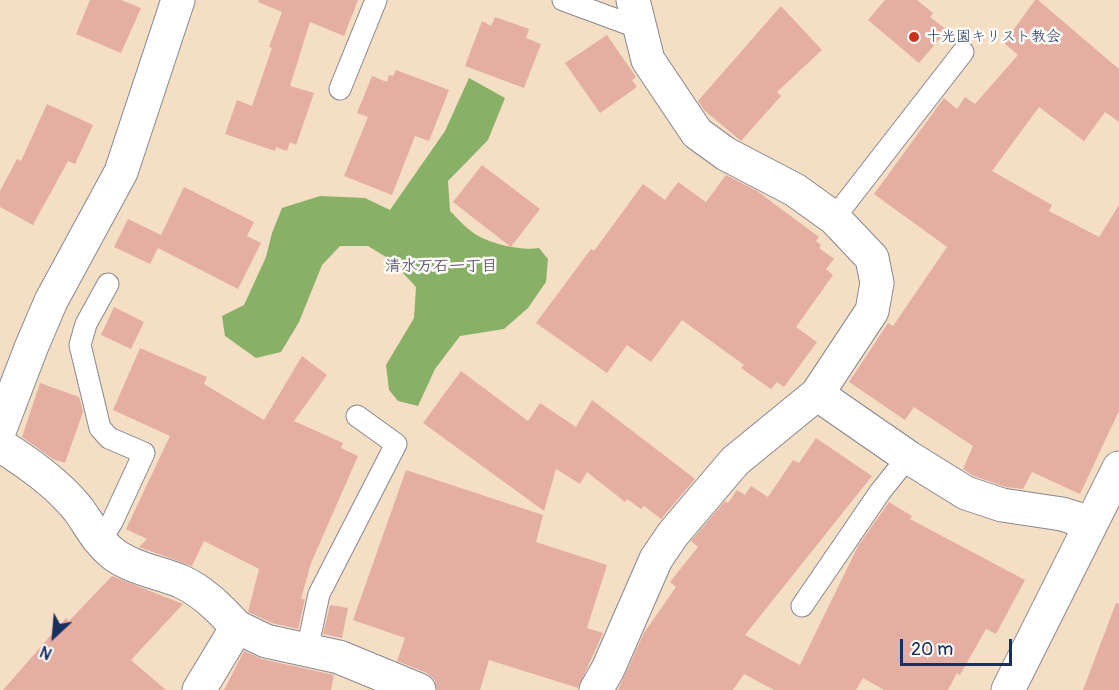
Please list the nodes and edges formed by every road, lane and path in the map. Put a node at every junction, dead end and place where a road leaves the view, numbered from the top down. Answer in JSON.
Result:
{"nodes":[{"id":1,"x":178,"y":0,"type":"edge"},
{"id":2,"x":376,"y":0,"type":"edge"},
{"id":3,"x":563,"y":0,"type":"edge"},
{"id":4,"x":636,"y":14,"type":"edge"},
{"id":5,"x":963,"y":52,"type":"dead end"},
{"id":6,"x":340,"y":89,"type":"dead end"},
{"id":7,"x":834,"y":218,"type":"junction"},
{"id":8,"x":108,"y":284,"type":"dead end"},
{"id":9,"x":817,"y":394,"type":"junction"},
{"id":10,"x":357,"y":416,"type":"dead end"},
{"id":11,"x":0,"y":429,"type":"edge"},
{"id":12,"x":0,"y":445,"type":"edge"},
{"id":13,"x":908,"y":457,"type":"junction"},
{"id":14,"x":1119,"y":468,"type":"edge"},
{"id":15,"x":1091,"y":524,"type":"junction"},
{"id":16,"x":100,"y":541,"type":"junction"},
{"id":17,"x":802,"y":606,"type":"dead end"},
{"id":18,"x":237,"y":627,"type":"junction"},
{"id":19,"x":307,"y":650,"type":"junction"},
{"id":20,"x":199,"y":690,"type":"edge"},
{"id":21,"x":419,"y":690,"type":"edge"},
{"id":22,"x":596,"y":690,"type":"edge"},
{"id":23,"x":1008,"y":690,"type":"edge"}],
"edges":[{"from":1,"to":11,"type":"street"},
{"from":2,"to":6,"type":"lane"},
{"from":3,"to":4,"type":"lane"},
{"from":4,"to":7,"type":"street"},
{"from":5,"to":7,"type":"lane"},
{"from":7,"to":9,"type":"street"},
{"from":8,"to":16,"type":"lane"},
{"from":9,"to":13,"type":"street"},
{"from":9,"to":22,"type":"street"},
{"from":10,"to":19,"type":"lane"},
{"from":12,"to":16,"type":"street"},
{"from":13,"to":15,"type":"street"},
{"from":13,"to":17,"type":"lane"},
{"from":14,"to":15,"type":"street"},
{"from":15,"to":23,"type":"street"},
{"from":16,"to":18,"type":"street"},
{"from":18,"to":19,"type":"street"},
{"from":18,"to":20,"type":"street"},
{"from":19,"to":21,"type":"street"}]}
